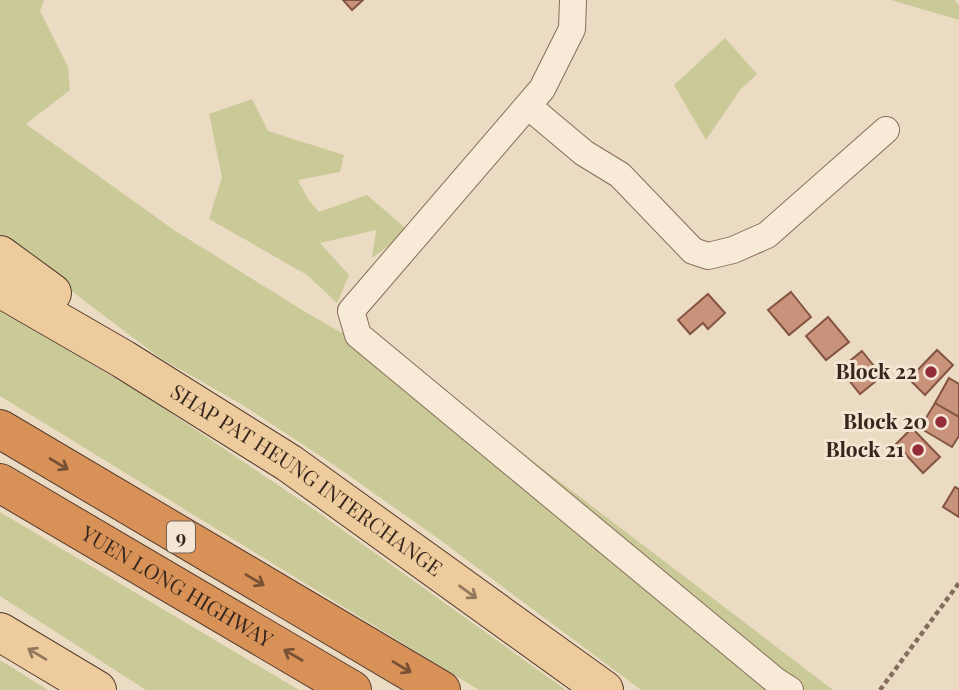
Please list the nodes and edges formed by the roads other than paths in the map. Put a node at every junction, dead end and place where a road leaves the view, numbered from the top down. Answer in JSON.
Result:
{"nodes":[{"id":1,"x":573,"y":0,"type":"edge"},
{"id":2,"x":528,"y":106,"type":"junction"},
{"id":3,"x":886,"y":130,"type":"dead end"},
{"id":4,"x":0,"y":255,"type":"edge"},
{"id":5,"x":0,"y":288,"type":"edge"},
{"id":6,"x":0,"y":429,"type":"edge"},
{"id":7,"x":289,"y":463,"type":"junction"},
{"id":8,"x":0,"y":483,"type":"edge"},
{"id":9,"x":0,"y":632,"type":"edge"},
{"id":10,"x":97,"y":690,"type":"edge"},
{"id":11,"x":352,"y":690,"type":"edge"},
{"id":12,"x":441,"y":690,"type":"edge"},
{"id":13,"x":604,"y":690,"type":"edge"},
{"id":14,"x":790,"y":690,"type":"edge"}],
"edges":[{"from":1,"to":2,"type":"street"},
{"from":2,"to":3,"type":"street"},
{"from":2,"to":14,"type":"street"},
{"from":4,"to":7,"type":"main road"},
{"from":5,"to":7,"type":"main road","name":"SHAP PAT HEUNG INTERCHANGE"},
{"from":6,"to":12,"type":"highway","number":"9","one_way":true},
{"from":7,"to":13,"type":"main road","name":"SHAP PAT HEUNG INTERCHANGE","one_way":true},
{"from":11,"to":8,"type":"highway","name":"YUEN LONG HIGHWAY","number":"9","one_way":true},
{"from":10,"to":9,"type":"main road","one_way":true}]}
